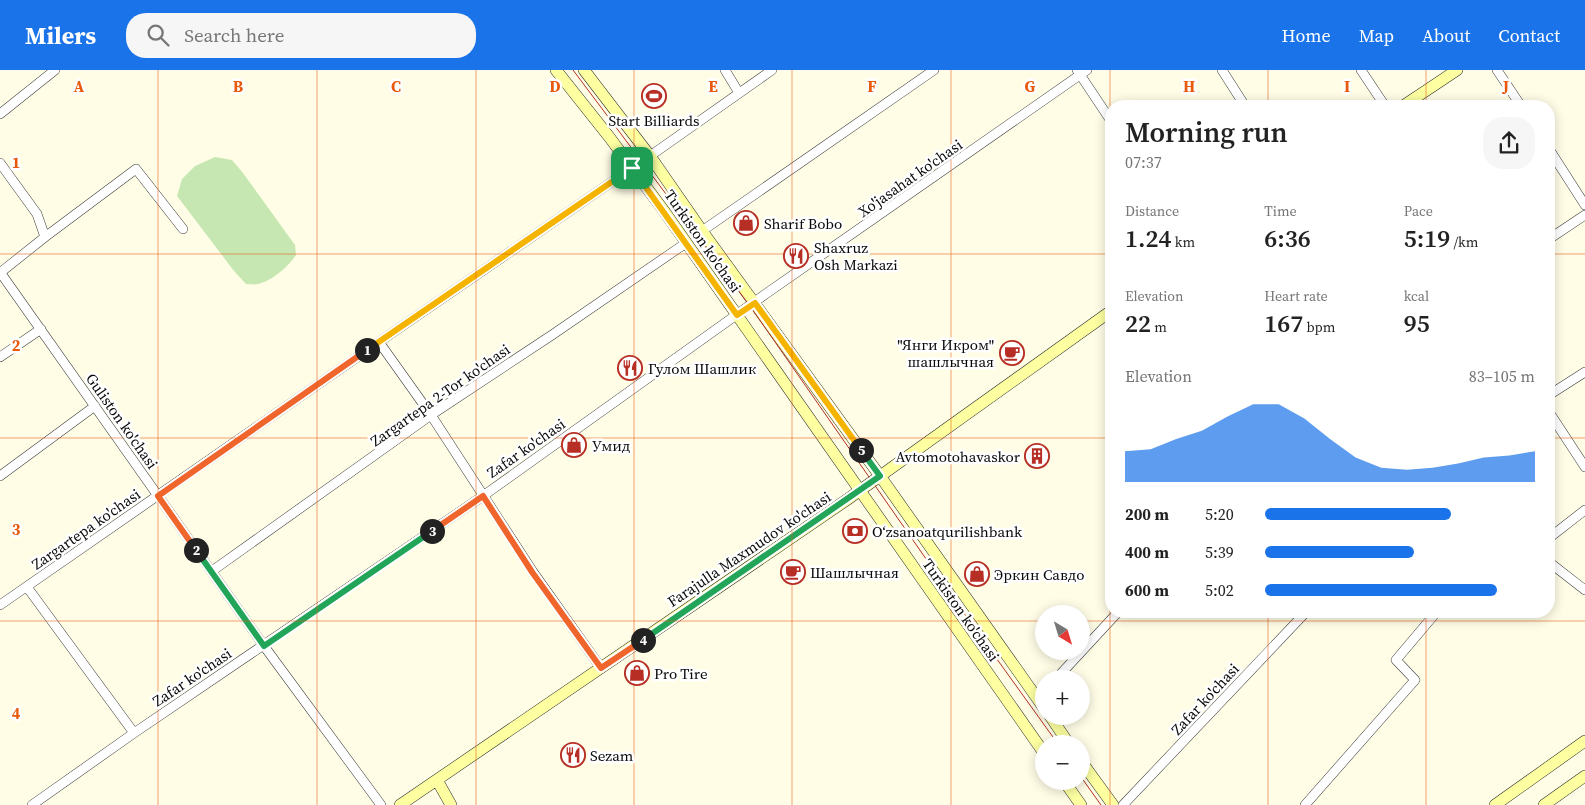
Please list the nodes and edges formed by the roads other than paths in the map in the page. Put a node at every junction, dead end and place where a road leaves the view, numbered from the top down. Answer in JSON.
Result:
{"nodes":[{"id":1,"x":54,"y":70,"type":"edge"},
{"id":2,"x":556,"y":70,"type":"edge"},
{"id":3,"x":584,"y":70,"type":"edge"},
{"id":4,"x":725,"y":70,"type":"edge"},
{"id":5,"x":772,"y":70,"type":"edge"},
{"id":6,"x":934,"y":70,"type":"edge"},
{"id":7,"x":1222,"y":70,"type":"edge"},
{"id":8,"x":1360,"y":70,"type":"edge"},
{"id":9,"x":1457,"y":70,"type":"edge"},
{"id":10,"x":1497,"y":70,"type":"edge"},
{"id":11,"x":1081,"y":72,"type":"edge"},
{"id":12,"x":739,"y":93,"type":"junction"},
{"id":13,"x":1241,"y":100,"type":"edge"},
{"id":14,"x":1381,"y":100,"type":"edge"},
{"id":15,"x":1412,"y":100,"type":"edge"},
{"id":16,"x":1516,"y":100,"type":"edge"},
{"id":17,"x":1105,"y":111,"type":"edge"},
{"id":18,"x":0,"y":114,"type":"edge"},
{"id":19,"x":650,"y":156,"type":"junction"},
{"id":20,"x":1555,"y":159,"type":"edge"},
{"id":21,"x":0,"y":163,"type":"edge"},
{"id":22,"x":632,"y":168,"type":"junction"},
{"id":23,"x":1585,"y":205,"type":"edge"},
{"id":24,"x":1585,"y":215,"type":"edge"},
{"id":25,"x":183,"y":229,"type":"dead end"},
{"id":26,"x":702,"y":231,"type":"junction"},
{"id":27,"x":1555,"y":235,"type":"edge"},
{"id":28,"x":45,"y":237,"type":"junction"},
{"id":29,"x":686,"y":243,"type":"junction"},
{"id":30,"x":0,"y":272,"type":"edge"},
{"id":31,"x":755,"y":303,"type":"junction"},
{"id":32,"x":737,"y":315,"type":"junction"},
{"id":33,"x":1105,"y":320,"type":"edge"},
{"id":34,"x":41,"y":329,"type":"junction"},
{"id":35,"x":378,"y":342,"type":"junction"},
{"id":36,"x":0,"y":358,"type":"edge"},
{"id":37,"x":1585,"y":372,"type":"edge"},
{"id":38,"x":1555,"y":391,"type":"edge"},
{"id":39,"x":95,"y":406,"type":"junction"},
{"id":40,"x":431,"y":416,"type":"junction"},
{"id":41,"x":1555,"y":421,"type":"edge"},
{"id":42,"x":1585,"y":467,"type":"edge"},
{"id":43,"x":0,"y":476,"type":"edge"},
{"id":44,"x":880,"y":476,"type":"junction"},
{"id":45,"x":860,"y":491,"type":"junction"},
{"id":46,"x":158,"y":496,"type":"junction"},
{"id":47,"x":483,"y":496,"type":"junction"},
{"id":48,"x":1585,"y":510,"type":"edge"},
{"id":49,"x":1555,"y":533,"type":"edge"},
{"id":50,"x":1555,"y":567,"type":"edge"},
{"id":51,"x":212,"y":572,"type":"junction"},
{"id":52,"x":27,"y":587,"type":"junction"},
{"id":53,"x":1585,"y":590,"type":"edge"},
{"id":54,"x":0,"y":605,"type":"edge"},
{"id":55,"x":1113,"y":618,"type":"edge"},
{"id":56,"x":1300,"y":618,"type":"edge"},
{"id":57,"x":1431,"y":618,"type":"edge"},
{"id":58,"x":264,"y":646,"type":"junction"},
{"id":59,"x":601,"y":668,"type":"junction"},
{"id":60,"x":1064,"y":670,"type":"edge"},
{"id":61,"x":1035,"y":690,"type":"edge"},
{"id":62,"x":134,"y":733,"type":"junction"},
{"id":63,"x":1035,"y":740,"type":"edge"},
{"id":64,"x":1585,"y":742,"type":"edge"},
{"id":65,"x":1090,"y":773,"type":"edge"},
{"id":66,"x":1585,"y":776,"type":"edge"},
{"id":67,"x":437,"y":780,"type":"junction"},
{"id":68,"x":1070,"y":790,"type":"edge"},
{"id":69,"x":32,"y":805,"type":"edge"},
{"id":70,"x":380,"y":805,"type":"edge"},
{"id":71,"x":400,"y":805,"type":"edge"},
{"id":72,"x":451,"y":805,"type":"edge"},
{"id":73,"x":1081,"y":805,"type":"edge"},
{"id":74,"x":1113,"y":805,"type":"edge"},
{"id":75,"x":1123,"y":805,"type":"edge"},
{"id":76,"x":1305,"y":805,"type":"edge"},
{"id":77,"x":1494,"y":805,"type":"edge"},
{"id":78,"x":1544,"y":805,"type":"edge"}],
"edges":[{"from":1,"to":18,"type":"street"},
{"from":2,"to":22,"type":"main road","name":"Turkiston ko'chasi"},
{"from":3,"to":19,"type":"main road","name":"Turkiston ko'chasi"},
{"from":4,"to":12,"type":"street"},
{"from":5,"to":12,"type":"street"},
{"from":6,"to":26,"type":"street"},
{"from":7,"to":13,"type":"street"},
{"from":8,"to":14,"type":"street"},
{"from":9,"to":15,"type":"main road"},
{"from":10,"to":16,"type":"street"},
{"from":11,"to":17,"type":"street","name":"Xo'jasahat ko'chasi"},
{"from":11,"to":31,"type":"street","name":"Xo'jasahat ko'chasi"},
{"from":12,"to":19,"type":"street"},
{"from":19,"to":26,"type":"main road","name":"Turkiston ko'chasi"},
{"from":20,"to":23,"type":"street"},
{"from":21,"to":28,"type":"street"},
{"from":22,"to":29,"type":"main road","name":"Turkiston ko'chasi"},
{"from":22,"to":35,"type":"street","name":"Zargartepa ko'chasi"},
{"from":24,"to":27,"type":"street"},
{"from":25,"to":28,"type":"street"},
{"from":26,"to":31,"type":"main road","name":"Turkiston ko'chasi"},
{"from":28,"to":30,"type":"street"},
{"from":29,"to":32,"type":"main road","name":"Turkiston ko'chasi"},
{"from":29,"to":40,"type":"street","name":"Zargartepa 2-Tor ko'chasi"},
{"from":30,"to":34,"type":"street","name":"Guliston ko'chasi"},
{"from":31,"to":32,"type":"street","name":"Xo'jasahat ko'chasi"},
{"from":31,"to":44,"type":"main road","name":"Turkiston ko'chasi"},
{"from":32,"to":45,"type":"main road","name":"Turkiston ko'chasi"},
{"from":32,"to":47,"type":"street","name":"Zafar ko'chasi"},
{"from":33,"to":44,"type":"main road","name":"Farajulla Maxmudov ko'chasi"},
{"from":34,"to":36,"type":"street"},
{"from":34,"to":39,"type":"street","name":"Guliston ko'chasi"},
{"from":35,"to":40,"type":"street"},
{"from":35,"to":46,"type":"street","name":"Zargartepa ko'chasi"},
{"from":37,"to":38,"type":"street"},
{"from":39,"to":43,"type":"street"},
{"from":39,"to":46,"type":"street","name":"Guliston ko'chasi"},
{"from":40,"to":47,"type":"street"},
{"from":40,"to":51,"type":"street","name":"Zargartepa 2-Tor ko'chasi"},
{"from":41,"to":42,"type":"street"},
{"from":44,"to":45,"type":"main road","name":"Farajulla Maxmudov ko'chasi"},
{"from":44,"to":61,"type":"main road","name":"Turkiston ko'chasi"},
{"from":45,"to":59,"type":"main road","name":"Farajulla Maxmudov ko'chasi"},
{"from":45,"to":63,"type":"main road","name":"Turkiston ko'chasi"},
{"from":46,"to":51,"type":"street","name":"Guliston ko'chasi"},
{"from":46,"to":52,"type":"street","name":"Zargartepa ko'chasi"},
{"from":47,"to":58,"type":"street","name":"Zafar ko'chasi"},
{"from":47,"to":59,"type":"street"},
{"from":48,"to":49,"type":"street"},
{"from":50,"to":53,"type":"street"},
{"from":51,"to":58,"type":"street","name":"Guliston ko'chasi"},
{"from":52,"to":54,"type":"street","name":"Zargartepa ko'chasi"},
{"from":52,"to":62,"type":"street"},
{"from":55,"to":60,"type":"street"},
{"from":56,"to":75,"type":"street","name":"Zafar ko'chasi"},
{"from":57,"to":76,"type":"street"},
{"from":58,"to":62,"type":"street","name":"Zafar ko'chasi"},
{"from":58,"to":70,"type":"street","name":"Guliston ko'chasi"},
{"from":59,"to":67,"type":"main road","name":"Farajulla Maxmudov ko'chasi"},
{"from":62,"to":69,"type":"street","name":"Zafar ko'chasi"},
{"from":64,"to":77,"type":"main road"},
{"from":65,"to":74,"type":"main road"},
{"from":66,"to":78,"type":"main road"},
{"from":67,"to":71,"type":"main road","name":"Farajulla Maxmudov ko'chasi"},
{"from":67,"to":72,"type":"main road"},
{"from":68,"to":73,"type":"main road"}]}
